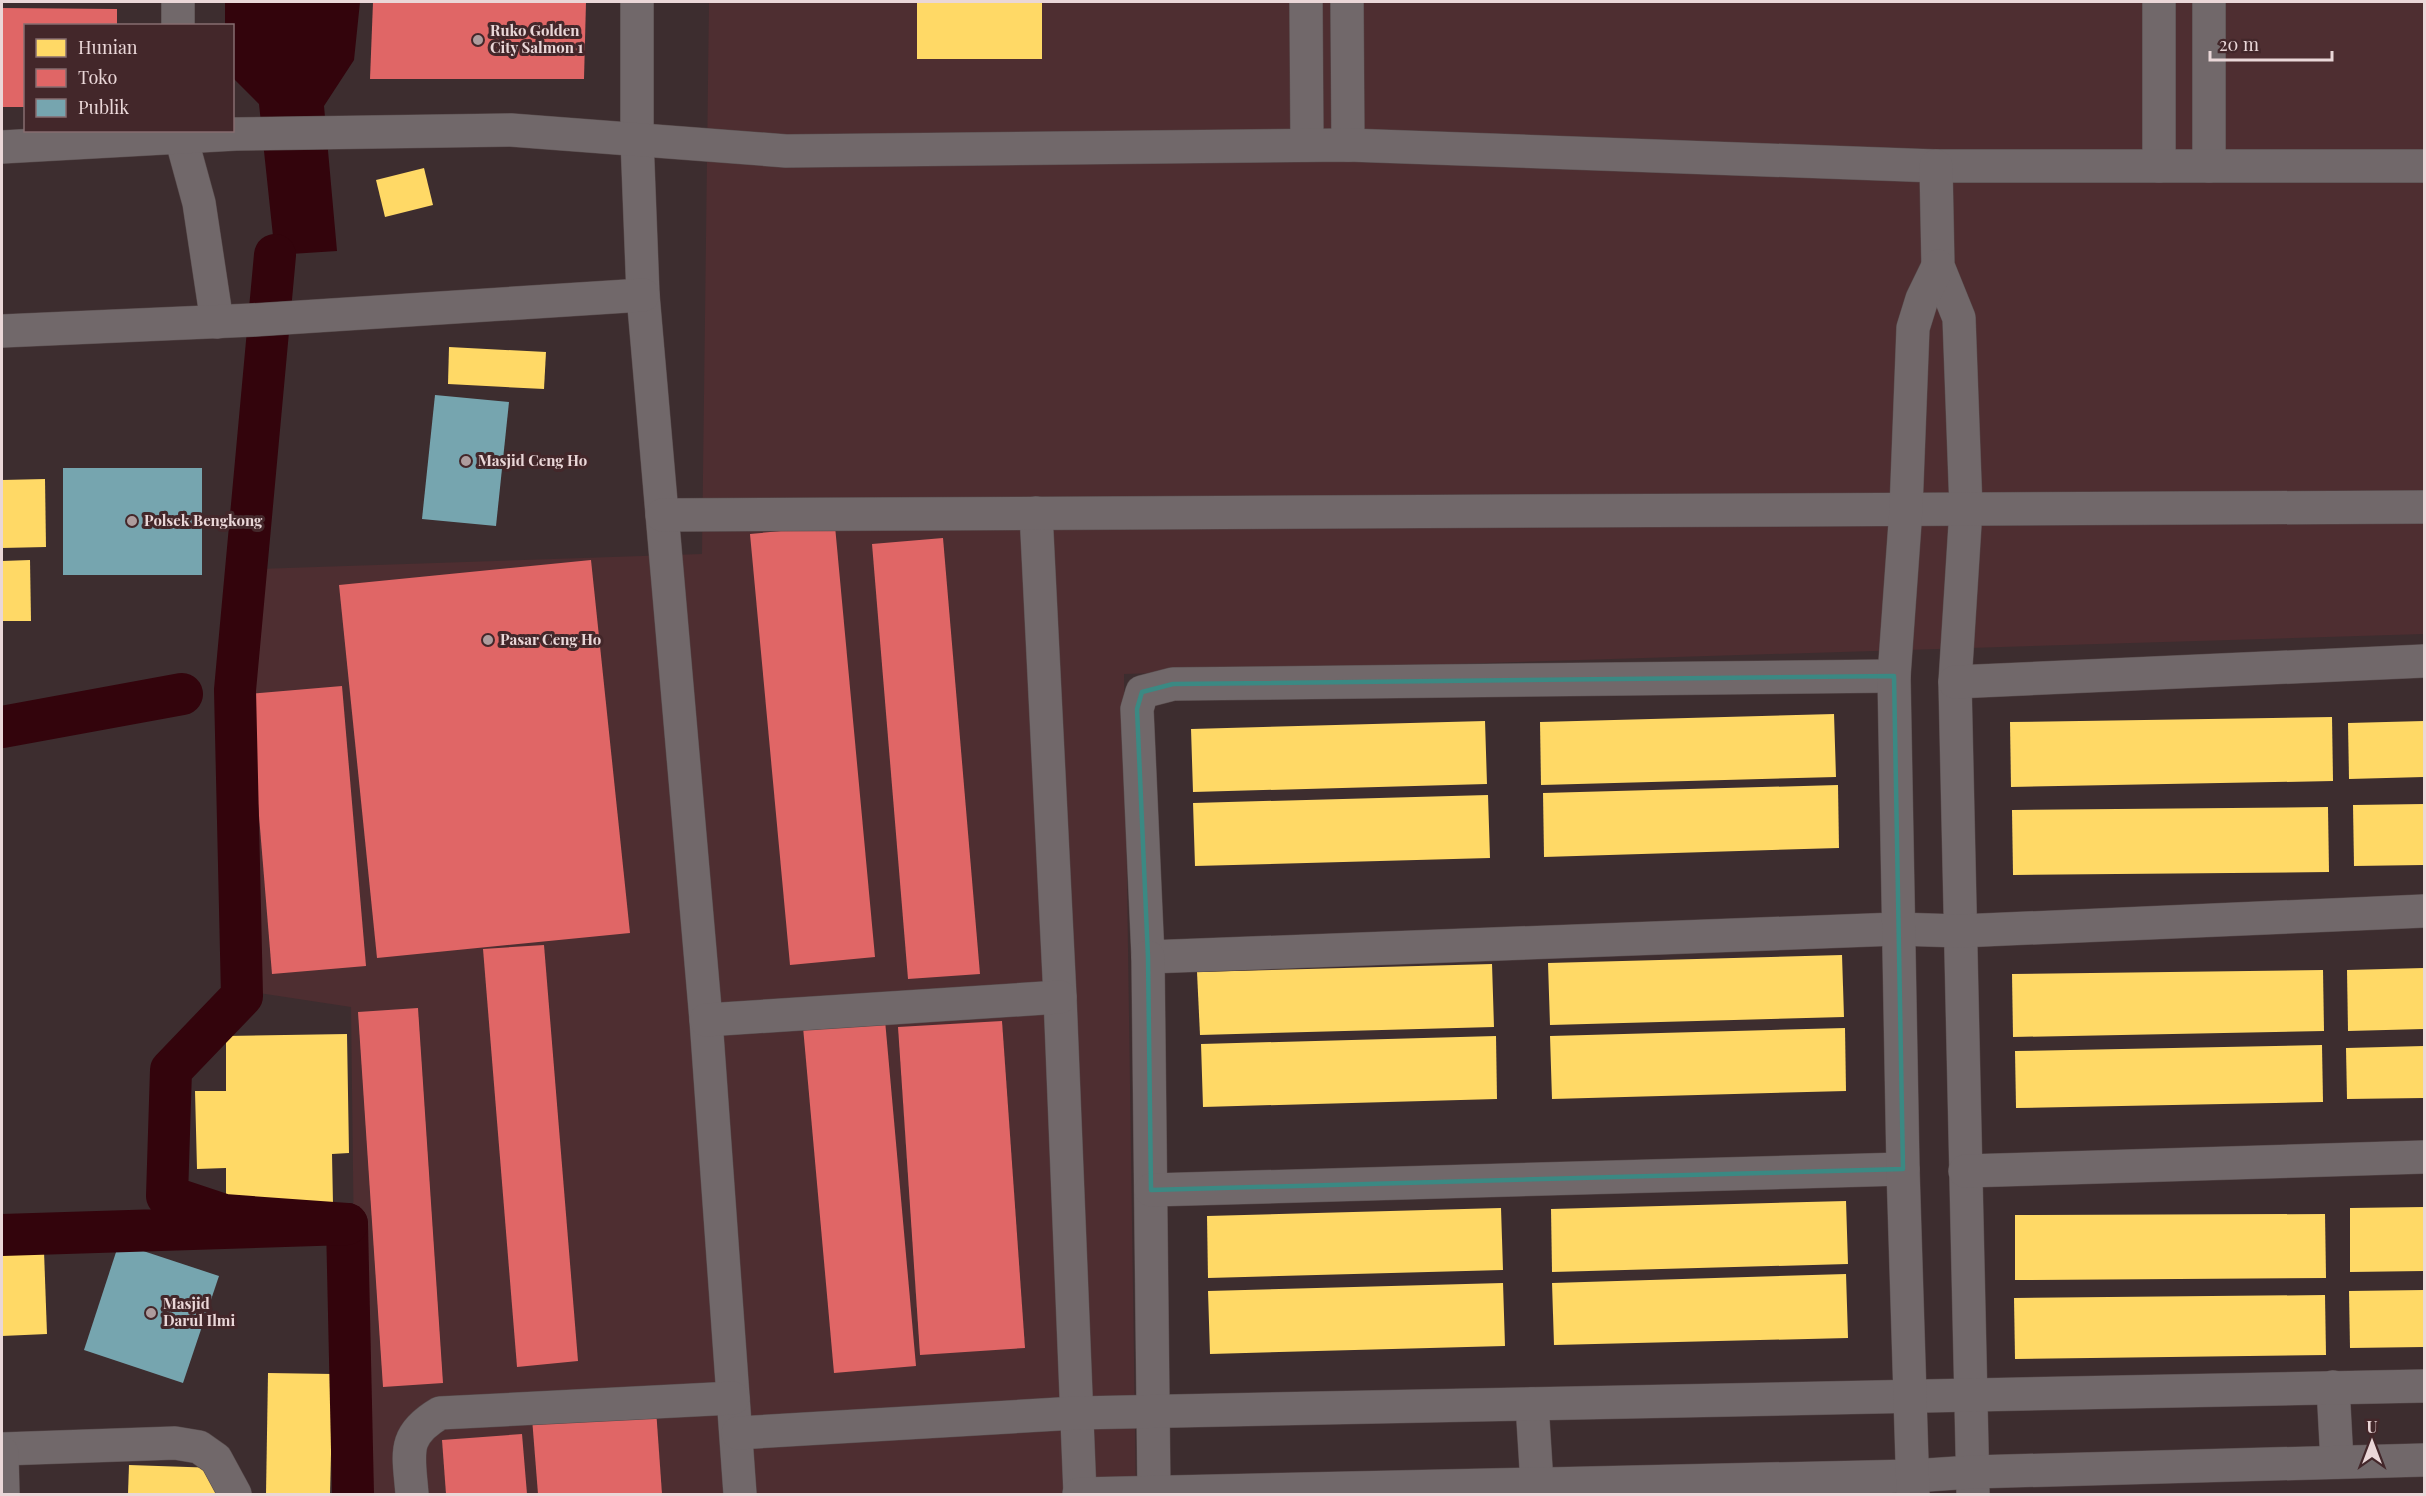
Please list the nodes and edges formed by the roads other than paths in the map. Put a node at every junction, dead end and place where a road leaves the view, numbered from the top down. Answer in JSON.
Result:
{"nodes":[{"id":1,"x":178,"y":2,"type":"edge"},
{"id":2,"x":637,"y":2,"type":"edge"},
{"id":3,"x":1306,"y":2,"type":"edge"},
{"id":4,"x":1347,"y":2,"type":"edge"},
{"id":5,"x":2159,"y":2,"type":"edge"},
{"id":6,"x":2210,"y":2,"type":"edge"},
{"id":7,"x":178,"y":24,"type":"edge"},
{"id":8,"x":179,"y":134,"type":"edge"},
{"id":9,"x":637,"y":139,"type":"junction"},
{"id":10,"x":1306,"y":145,"type":"junction"},
{"id":11,"x":1348,"y":145,"type":"junction"},
{"id":12,"x":2,"y":147,"type":"edge"},
{"id":13,"x":1936,"y":166,"type":"junction"},
{"id":14,"x":2159,"y":166,"type":"junction"},
{"id":15,"x":2210,"y":166,"type":"junction"},
{"id":16,"x":2424,"y":166,"type":"edge"},
{"id":17,"x":1938,"y":266,"type":"junction"},
{"id":18,"x":643,"y":295,"type":"junction"},
{"id":19,"x":217,"y":322,"type":"junction"},
{"id":20,"x":2,"y":331,"type":"edge"},
{"id":21,"x":2424,"y":507,"type":"edge"},
{"id":22,"x":1906,"y":509,"type":"junction"},
{"id":23,"x":1966,"y":509,"type":"junction"},
{"id":24,"x":1036,"y":513,"type":"junction"},
{"id":25,"x":662,"y":515,"type":"junction"},
{"id":26,"x":2424,"y":661,"type":"edge"},
{"id":27,"x":1894,"y":676,"type":"junction"},
{"id":28,"x":1955,"y":682,"type":"junction"},
{"id":29,"x":2424,"y":911,"type":"edge"},
{"id":30,"x":1897,"y":929,"type":"junction"},
{"id":31,"x":1960,"y":931,"type":"junction"},
{"id":32,"x":1148,"y":957,"type":"junction"},
{"id":33,"x":1060,"y":996,"type":"junction"},
{"id":34,"x":706,"y":1020,"type":"junction"},
{"id":35,"x":2424,"y":1157,"type":"edge"},
{"id":36,"x":1903,"y":1169,"type":"junction"},
{"id":37,"x":1965,"y":1171,"type":"junction"},
{"id":38,"x":1151,"y":1190,"type":"junction"},
{"id":39,"x":2424,"y":1386,"type":"edge"},
{"id":40,"x":2333,"y":1388,"type":"junction"},
{"id":41,"x":1969,"y":1395,"type":"junction"},
{"id":42,"x":733,"y":1398,"type":"junction"},
{"id":43,"x":1910,"y":1398,"type":"junction"},
{"id":44,"x":1532,"y":1404,"type":"junction"},
{"id":45,"x":1154,"y":1411,"type":"junction"},
{"id":46,"x":1076,"y":1413,"type":"junction"},
{"id":47,"x":738,"y":1433,"type":"junction"},
{"id":48,"x":2,"y":1451,"type":"edge"},
{"id":49,"x":2424,"y":1460,"type":"edge"},
{"id":50,"x":2337,"y":1462,"type":"junction"},
{"id":51,"x":1973,"y":1483,"type":"edge"},
{"id":52,"x":1537,"y":1484,"type":"junction"},
{"id":53,"x":1912,"y":1485,"type":"edge"},
{"id":54,"x":1154,"y":1493,"type":"edge"},
{"id":55,"x":3,"y":1494,"type":"edge"},
{"id":56,"x":235,"y":1494,"type":"edge"},
{"id":57,"x":412,"y":1494,"type":"edge"},
{"id":58,"x":740,"y":1494,"type":"edge"},
{"id":59,"x":1080,"y":1494,"type":"edge"}],
"edges":[{"from":1,"to":7,"type":"street"},
{"from":2,"to":9,"type":"street"},
{"from":3,"to":10,"type":"street"},
{"from":4,"to":11,"type":"street"},
{"from":5,"to":14,"type":"street"},
{"from":6,"to":15,"type":"street"},
{"from":8,"to":9,"type":"street"},
{"from":8,"to":12,"type":"street"},
{"from":8,"to":19,"type":"street"},
{"from":9,"to":10,"type":"street"},
{"from":9,"to":18,"type":"street"},
{"from":10,"to":11,"type":"street"},
{"from":11,"to":13,"type":"street"},
{"from":13,"to":14,"type":"street"},
{"from":13,"to":17,"type":"street"},
{"from":14,"to":15,"type":"street"},
{"from":15,"to":16,"type":"street"},
{"from":17,"to":22,"type":"street"},
{"from":17,"to":23,"type":"street"},
{"from":18,"to":19,"type":"street"},
{"from":18,"to":25,"type":"street"},
{"from":19,"to":20,"type":"street"},
{"from":21,"to":23,"type":"street"},
{"from":22,"to":23,"type":"street"},
{"from":22,"to":24,"type":"street"},
{"from":22,"to":27,"type":"street"},
{"from":23,"to":28,"type":"street"},
{"from":24,"to":25,"type":"street"},
{"from":24,"to":33,"type":"street"},
{"from":25,"to":34,"type":"street"},
{"from":26,"to":28,"type":"street"},
{"from":27,"to":30,"type":"street"},
{"from":27,"to":32,"type":"street"},
{"from":28,"to":31,"type":"street"},
{"from":29,"to":31,"type":"street"},
{"from":30,"to":31,"type":"street"},
{"from":30,"to":32,"type":"street"},
{"from":30,"to":36,"type":"street"},
{"from":31,"to":37,"type":"street"},
{"from":32,"to":38,"type":"street"},
{"from":33,"to":34,"type":"street"},
{"from":33,"to":46,"type":"street"},
{"from":34,"to":42,"type":"street"},
{"from":35,"to":37,"type":"street"},
{"from":36,"to":38,"type":"street"},
{"from":36,"to":43,"type":"street"},
{"from":37,"to":41,"type":"street"},
{"from":38,"to":45,"type":"street"},
{"from":39,"to":40,"type":"street"},
{"from":40,"to":41,"type":"street"},
{"from":40,"to":50,"type":"street"},
{"from":41,"to":43,"type":"street"},
{"from":41,"to":51,"type":"street"},
{"from":42,"to":47,"type":"street"},
{"from":42,"to":57,"type":"street"},
{"from":43,"to":44,"type":"street"},
{"from":43,"to":53,"type":"street"},
{"from":44,"to":45,"type":"street"},
{"from":44,"to":52,"type":"street"},
{"from":45,"to":46,"type":"street"},
{"from":45,"to":54,"type":"street"},
{"from":46,"to":47,"type":"street"},
{"from":46,"to":59,"type":"street"},
{"from":47,"to":58,"type":"street"},
{"from":48,"to":55,"type":"street"},
{"from":48,"to":56,"type":"street"},
{"from":49,"to":50,"type":"street"},
{"from":50,"to":51,"type":"street"},
{"from":51,"to":53,"type":"street"},
{"from":52,"to":53,"type":"street"},
{"from":52,"to":54,"type":"street"},
{"from":54,"to":59,"type":"street"}]}
